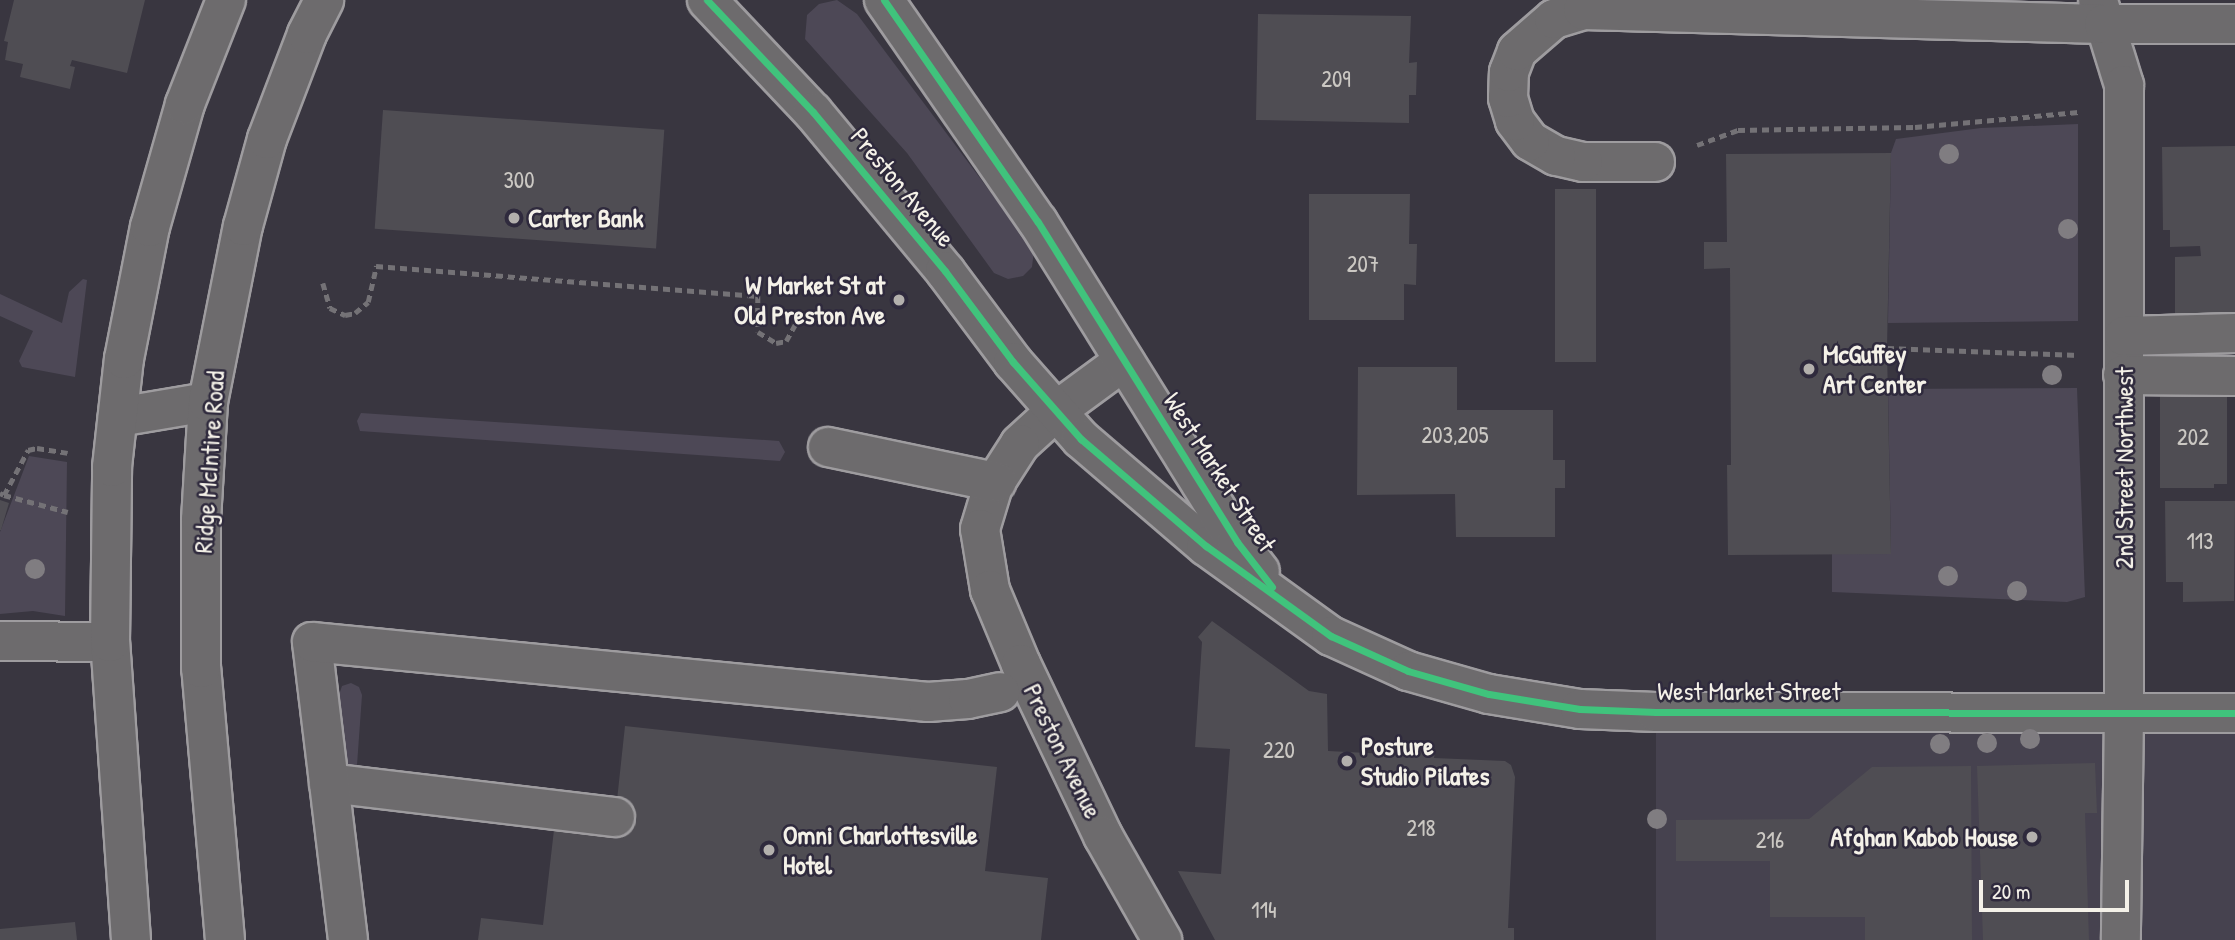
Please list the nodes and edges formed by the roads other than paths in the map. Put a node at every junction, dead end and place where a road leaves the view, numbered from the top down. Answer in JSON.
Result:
{"nodes":[{"id":1,"x":226,"y":0,"type":"edge"},
{"id":2,"x":324,"y":0,"type":"edge"},
{"id":3,"x":336,"y":0,"type":"edge"},
{"id":4,"x":707,"y":0,"type":"edge"},
{"id":5,"x":884,"y":0,"type":"edge"},
{"id":6,"x":1690,"y":5,"type":"edge"},
{"id":7,"x":2101,"y":12,"type":"edge"},
{"id":8,"x":2235,"y":24,"type":"edge"},
{"id":9,"x":307,"y":33,"type":"junction"},
{"id":10,"x":1655,"y":162,"type":"road end"},
{"id":11,"x":2235,"y":333,"type":"edge"},
{"id":12,"x":2124,"y":336,"type":"junction"},
{"id":13,"x":1124,"y":361,"type":"junction"},
{"id":14,"x":2123,"y":375,"type":"junction"},
{"id":15,"x":2235,"y":376,"type":"edge"},
{"id":16,"x":208,"y":402,"type":"junction"},
{"id":17,"x":1056,"y":411,"type":"junction"},
{"id":18,"x":118,"y":417,"type":"junction"},
{"id":19,"x":828,"y":447,"type":"dead end"},
{"id":20,"x":996,"y":482,"type":"junction"},
{"id":21,"x":1284,"y":604,"type":"junction"},
{"id":22,"x":0,"y":641,"type":"edge"},
{"id":23,"x":110,"y":642,"type":"junction"},
{"id":24,"x":1000,"y":692,"type":"dead end"},
{"id":25,"x":2235,"y":713,"type":"edge"},
{"id":26,"x":2124,"y":714,"type":"junction"},
{"id":27,"x":329,"y":783,"type":"junction"},
{"id":28,"x":615,"y":817,"type":"dead end"},
{"id":29,"x":131,"y":940,"type":"edge"},
{"id":30,"x":225,"y":940,"type":"edge"},
{"id":31,"x":348,"y":940,"type":"edge"},
{"id":32,"x":1162,"y":940,"type":"edge"},
{"id":33,"x":2121,"y":940,"type":"edge"}],
"edges":[{"from":1,"to":18,"type":"main road"},
{"from":2,"to":9,"type":"main road","name":"Ridge McIntire Road"},
{"from":3,"to":9,"type":"main road"},
{"from":4,"to":17,"type":"main road","name":"Preston Avenue"},
{"from":5,"to":13,"type":"main road"},
{"from":6,"to":7,"type":"main road"},
{"from":6,"to":10,"type":"main road"},
{"from":7,"to":8,"type":"main road"},
{"from":7,"to":12,"type":"main road","name":"2nd Street Northwest"},
{"from":9,"to":16,"type":"main road","name":"Ridge McIntire Road"},
{"from":11,"to":12,"type":"main road"},
{"from":12,"to":14,"type":"main road","name":"2nd Street Northwest"},
{"from":13,"to":17,"type":"main road","name":"Preston Avenue"},
{"from":13,"to":21,"type":"main road","name":"West Market Street"},
{"from":14,"to":15,"type":"main road"},
{"from":14,"to":26,"type":"main road","name":"2nd Street Northwest"},
{"from":16,"to":18,"type":"main road"},
{"from":16,"to":30,"type":"main road","name":"Ridge McIntire Road"},
{"from":17,"to":20,"type":"main road","name":"Preston Avenue"},
{"from":17,"to":21,"type":"main road","name":"West Market Street"},
{"from":18,"to":23,"type":"main road"},
{"from":19,"to":20,"type":"main road"},
{"from":20,"to":32,"type":"main road","name":"Preston Avenue"},
{"from":21,"to":26,"type":"main road","name":"West Market Street"},
{"from":22,"to":23,"type":"main road"},
{"from":23,"to":29,"type":"main road"},
{"from":24,"to":27,"type":"main road"},
{"from":25,"to":26,"type":"main road","name":"West Market Street"},
{"from":26,"to":33,"type":"main road","name":"2nd Street Northwest"},
{"from":27,"to":28,"type":"main road"},
{"from":27,"to":31,"type":"main road"}]}
